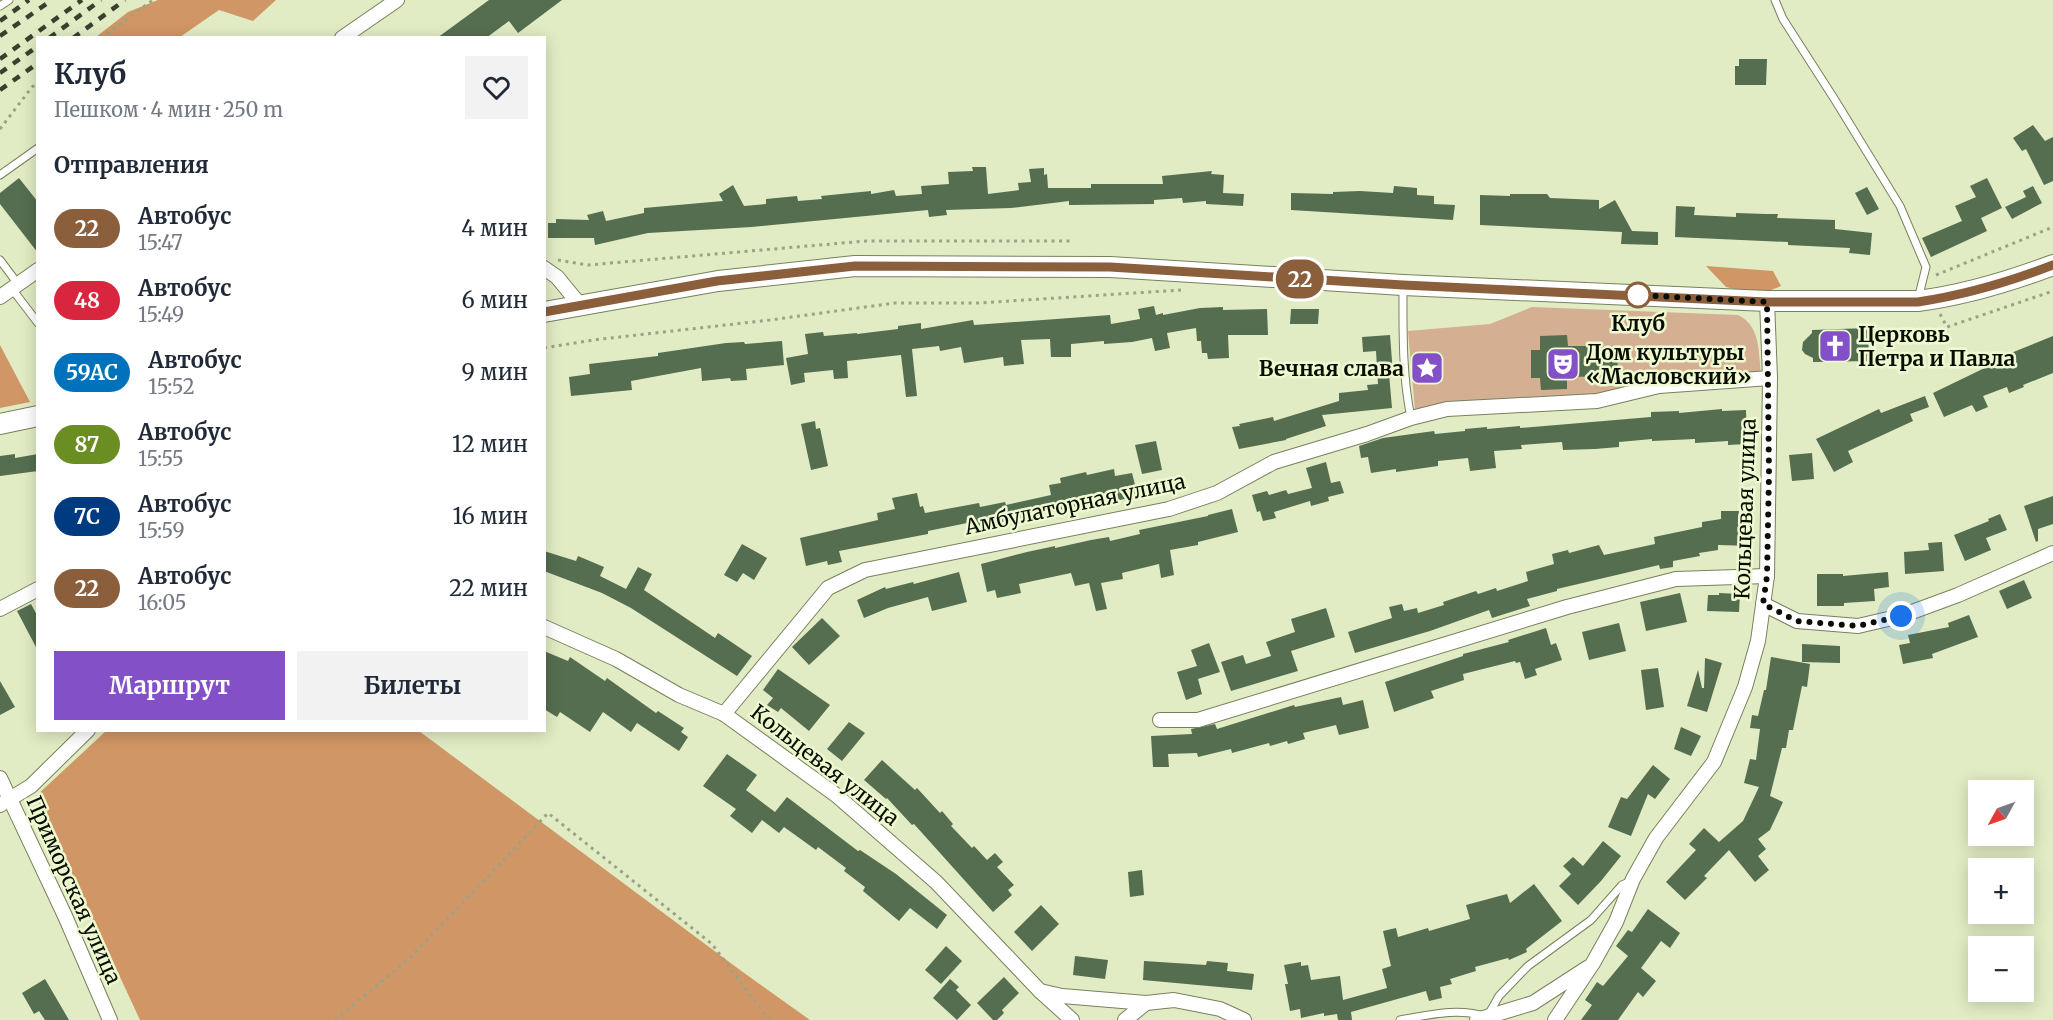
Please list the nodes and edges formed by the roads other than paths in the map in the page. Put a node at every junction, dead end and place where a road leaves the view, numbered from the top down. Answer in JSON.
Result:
{"nodes":[{"id":1,"x":9,"y":0,"type":"edge"},
{"id":2,"x":397,"y":0,"type":"edge"},
{"id":3,"x":1775,"y":0,"type":"edge"},
{"id":4,"x":0,"y":6,"type":"edge"},
{"id":5,"x":345,"y":36,"type":"edge"},
{"id":6,"x":36,"y":149,"type":"edge"},
{"id":7,"x":0,"y":175,"type":"edge"},
{"id":8,"x":0,"y":260,"type":"edge"},
{"id":9,"x":550,"y":264,"type":"edge"},
{"id":10,"x":2053,"y":265,"type":"edge"},
{"id":11,"x":36,"y":271,"type":"edge"},
{"id":12,"x":1403,"y":285,"type":"junction"},
{"id":13,"x":15,"y":286,"type":"junction"},
{"id":14,"x":0,"y":297,"type":"edge"},
{"id":15,"x":1926,"y":300,"type":"junction"},
{"id":16,"x":1767,"y":302,"type":"junction"},
{"id":17,"x":580,"y":305,"type":"junction"},
{"id":18,"x":546,"y":312,"type":"edge"},
{"id":19,"x":36,"y":320,"type":"edge"},
{"id":20,"x":1770,"y":378,"type":"junction"},
{"id":21,"x":36,"y":416,"type":"edge"},
{"id":22,"x":1411,"y":418,"type":"junction"},
{"id":23,"x":0,"y":424,"type":"edge"},
{"id":24,"x":2053,"y":554,"type":"edge"},
{"id":25,"x":1767,"y":576,"type":"junction"},
{"id":26,"x":36,"y":590,"type":"edge"},
{"id":27,"x":1763,"y":604,"type":"junction"},
{"id":28,"x":0,"y":609,"type":"edge"},
{"id":29,"x":546,"y":628,"type":"edge"},
{"id":30,"x":724,"y":714,"type":"junction"},
{"id":31,"x":1160,"y":720,"type":"dead end"},
{"id":32,"x":86,"y":732,"type":"edge"},
{"id":33,"x":0,"y":778,"type":"edge"},
{"id":34,"x":5,"y":801,"type":"edge"},
{"id":35,"x":1633,"y":879,"type":"junction"},
{"id":36,"x":1593,"y":963,"type":"junction"},
{"id":37,"x":1040,"y":991,"type":"junction"},
{"id":38,"x":1146,"y":1003,"type":"junction"},
{"id":39,"x":1482,"y":1019,"type":"edge"},
{"id":40,"x":110,"y":1020,"type":"edge"},
{"id":41,"x":1072,"y":1020,"type":"edge"},
{"id":42,"x":1125,"y":1020,"type":"edge"},
{"id":43,"x":1244,"y":1020,"type":"edge"},
{"id":44,"x":1400,"y":1020,"type":"edge"},
{"id":45,"x":1555,"y":1020,"type":"edge"}],
"edges":[{"from":1,"to":4,"type":"lane"},
{"from":2,"to":5,"type":"street"},
{"from":3,"to":15,"type":"lane"},
{"from":6,"to":7,"type":"lane"},
{"from":8,"to":13,"type":"lane"},
{"from":9,"to":17,"type":"street"},
{"from":10,"to":15,"type":"main road"},
{"from":11,"to":13,"type":"street"},
{"from":12,"to":16,"type":"main road"},
{"from":12,"to":17,"type":"main road"},
{"from":12,"to":22,"type":"lane"},
{"from":13,"to":14,"type":"street"},
{"from":13,"to":19,"type":"lane"},
{"from":15,"to":16,"type":"main road"},
{"from":16,"to":20,"type":"street","name":"Кольцевая улица"},
{"from":17,"to":18,"type":"main road"},
{"from":20,"to":22,"type":"street","name":"Амбулаторная улица"},
{"from":20,"to":25,"type":"street","name":"Кольцевая улица"},
{"from":21,"to":23,"type":"main road"},
{"from":22,"to":30,"type":"street","name":"Амбулаторная улица"},
{"from":24,"to":27,"type":"street"},
{"from":25,"to":27,"type":"street","name":"Кольцевая улица"},
{"from":25,"to":31,"type":"street"},
{"from":26,"to":28,"type":"street"},
{"from":27,"to":35,"type":"street","name":"Кольцевая улица"},
{"from":29,"to":30,"type":"street","name":"Кольцевая улица"},
{"from":30,"to":37,"type":"street","name":"Кольцевая улица"},
{"from":32,"to":34,"type":"street"},
{"from":33,"to":34,"type":"street","name":"Приморская улица"},
{"from":34,"to":40,"type":"street","name":"Приморская улица"},
{"from":35,"to":36,"type":"street","name":"Кольцевая улица"},
{"from":35,"to":39,"type":"lane"},
{"from":36,"to":39,"type":"street","name":"Кольцевая улица"},
{"from":36,"to":45,"type":"street","name":"Кольцевая улица"},
{"from":37,"to":38,"type":"street"},
{"from":37,"to":41,"type":"street","name":"Кольцевая улица"},
{"from":38,"to":42,"type":"street"},
{"from":38,"to":43,"type":"street"},
{"from":39,"to":44,"type":"lane"}]}
